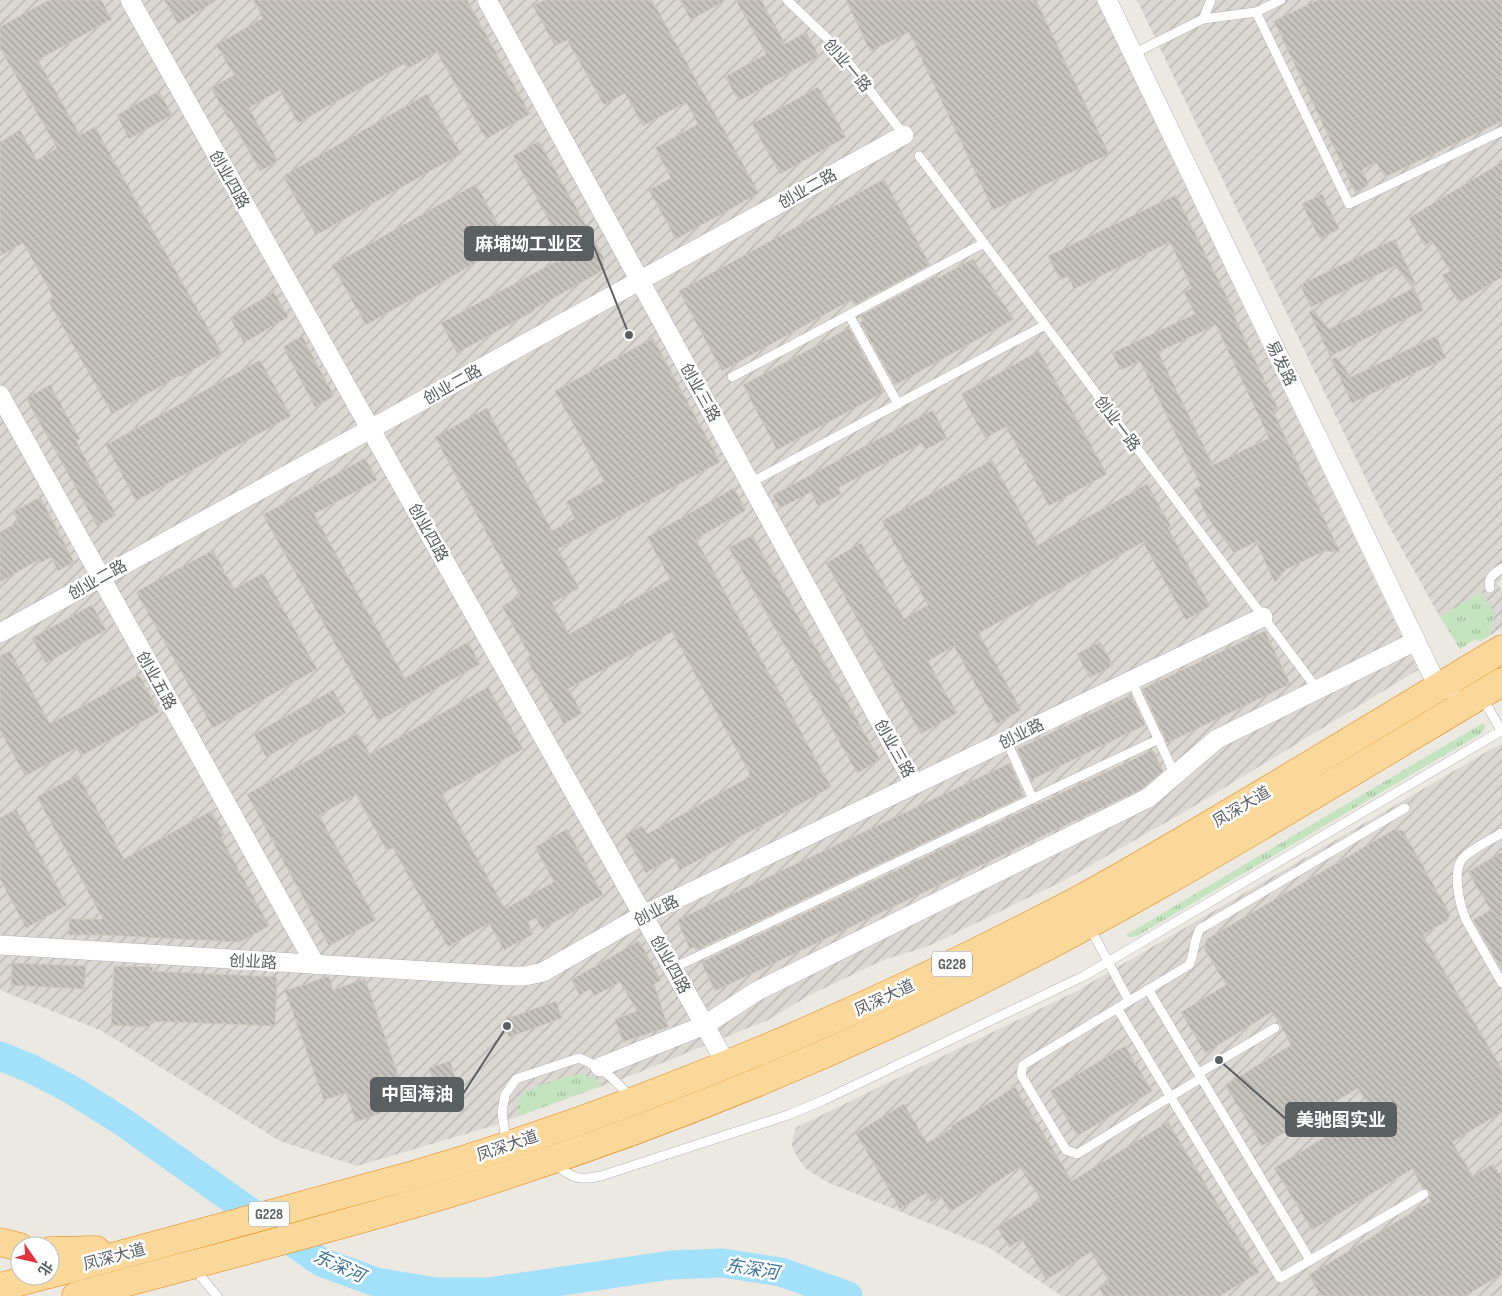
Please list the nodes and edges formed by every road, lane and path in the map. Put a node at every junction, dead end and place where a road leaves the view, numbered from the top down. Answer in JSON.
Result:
{"nodes":[{"id":1,"x":130,"y":0,"type":"edge"},
{"id":2,"x":487,"y":0,"type":"edge"},
{"id":3,"x":787,"y":0,"type":"edge"},
{"id":4,"x":1107,"y":0,"type":"edge"},
{"id":5,"x":1211,"y":0,"type":"edge"},
{"id":6,"x":1281,"y":0,"type":"edge"},
{"id":7,"x":1256,"y":12,"type":"junction"},
{"id":8,"x":1203,"y":19,"type":"junction"},
{"id":9,"x":1133,"y":54,"type":"junction"},
{"id":10,"x":1502,"y":131,"type":"edge"},
{"id":11,"x":904,"y":135,"type":"joint"},
{"id":12,"x":919,"y":156,"type":"dead end"},
{"id":13,"x":984,"y":243,"type":"junction"},
{"id":14,"x":640,"y":280,"type":"junction"},
{"id":15,"x":849,"y":315,"type":"junction"},
{"id":16,"x":1046,"y":325,"type":"junction"},
{"id":17,"x":732,"y":377,"type":"dead end"},
{"id":18,"x":0,"y":395,"type":"edge"},
{"id":19,"x":898,"y":404,"type":"junction"},
{"id":20,"x":370,"y":429,"type":"junction"},
{"id":21,"x":750,"y":483,"type":"junction"},
{"id":22,"x":1502,"y":568,"type":"edge"},
{"id":23,"x":101,"y":577,"type":"junction"},
{"id":24,"x":1490,"y":588,"type":"dead end"},
{"id":25,"x":1263,"y":617,"type":"junction"},
{"id":26,"x":0,"y":633,"type":"edge"},
{"id":27,"x":1416,"y":641,"type":"junction"},
{"id":28,"x":1502,"y":649,"type":"edge"},
{"id":29,"x":1131,"y":680,"type":"junction"},
{"id":30,"x":1438,"y":687,"type":"junction"},
{"id":31,"x":1491,"y":688,"type":"edge"},
{"id":32,"x":1317,"y":689,"type":"junction"},
{"id":33,"x":1502,"y":732,"type":"edge"},
{"id":34,"x":1159,"y":739,"type":"junction"},
{"id":35,"x":1006,"y":740,"type":"junction"},
{"id":36,"x":1175,"y":775,"type":"junction"},
{"id":37,"x":914,"y":784,"type":"junction"},
{"id":38,"x":1033,"y":799,"type":"junction"},
{"id":39,"x":1405,"y":808,"type":"dead end"},
{"id":40,"x":1502,"y":833,"type":"edge"},
{"id":41,"x":643,"y":915,"type":"junction"},
{"id":42,"x":1088,"y":925,"type":"junction"},
{"id":43,"x":0,"y":945,"type":"edge"},
{"id":44,"x":1108,"y":962,"type":"junction"},
{"id":45,"x":315,"y":964,"type":"junction"},
{"id":46,"x":673,"y":968,"type":"junction"},
{"id":47,"x":1502,"y":983,"type":"edge"},
{"id":48,"x":1148,"y":989,"type":"junction"},
{"id":49,"x":1129,"y":1001,"type":"junction"},
{"id":50,"x":1117,"y":1008,"type":"junction"},
{"id":51,"x":705,"y":1025,"type":"junction"},
{"id":52,"x":1275,"y":1028,"type":"dead end"},
{"id":53,"x":727,"y":1065,"type":"junction"},
{"id":54,"x":600,"y":1067,"type":"junction"},
{"id":55,"x":1200,"y":1076,"type":"junction"},
{"id":56,"x":1171,"y":1096,"type":"junction"},
{"id":57,"x":634,"y":1101,"type":"junction"},
{"id":58,"x":507,"y":1146,"type":"junction"},
{"id":59,"x":550,"y":1160,"type":"junction"},
{"id":60,"x":1424,"y":1194,"type":"dead end"},
{"id":61,"x":179,"y":1238,"type":"junction"},
{"id":62,"x":60,"y":1251,"type":"edge"},
{"id":63,"x":1310,"y":1260,"type":"junction"},
{"id":64,"x":202,"y":1262,"type":"junction"},
{"id":65,"x":60,"y":1271,"type":"edge"},
{"id":66,"x":76,"y":1296,"type":"edge"},
{"id":67,"x":119,"y":1296,"type":"edge"},
{"id":68,"x":217,"y":1296,"type":"edge"}],
"edges":[{"from":1,"to":20,"type":"street","name":"创业四路"},
{"from":2,"to":14,"type":"street","name":"创业三路"},
{"from":3,"to":11,"type":"lane","name":"创业一路"},
{"from":4,"to":9,"type":"street","name":"易发路"},
{"from":5,"to":8,"type":"lane"},
{"from":6,"to":7,"type":"lane"},
{"from":7,"to":8,"type":"lane"},
{"from":7,"to":10,"type":"lane"},
{"from":8,"to":9,"type":"lane"},
{"from":9,"to":27,"type":"street","name":"易发路"},
{"from":11,"to":14,"type":"street","name":"创业二路"},
{"from":12,"to":13,"type":"lane","name":"创业一路"},
{"from":13,"to":15,"type":"lane"},
{"from":13,"to":16,"type":"lane","name":"创业一路"},
{"from":14,"to":20,"type":"street","name":"创业二路"},
{"from":14,"to":21,"type":"street","name":"创业三路"},
{"from":15,"to":17,"type":"lane"},
{"from":15,"to":19,"type":"lane"},
{"from":16,"to":19,"type":"lane"},
{"from":16,"to":25,"type":"lane","name":"创业一路"},
{"from":18,"to":23,"type":"street","name":"创业五路"},
{"from":19,"to":21,"type":"lane"},
{"from":20,"to":23,"type":"street","name":"创业二路"},
{"from":20,"to":41,"type":"street","name":"创业四路"},
{"from":21,"to":37,"type":"street","name":"创业三路"},
{"from":22,"to":24,"type":"lane"},
{"from":23,"to":26,"type":"street","name":"创业二路"},
{"from":23,"to":45,"type":"street","name":"创业五路"},
{"from":25,"to":29,"type":"street","name":"创业路"},
{"from":25,"to":32,"type":"lane","name":"创业一路"},
{"from":27,"to":30,"type":"street","name":"易发路"},
{"from":27,"to":32,"type":"street"},
{"from":28,"to":30,"type":"highway","name":"凤深大道","number":"G228"},
{"from":29,"to":34,"type":"lane"},
{"from":29,"to":35,"type":"street","name":"创业路"},
{"from":30,"to":31,"type":"street"},
{"from":30,"to":53,"type":"highway","name":"凤深大道","number":"G228"},
{"from":31,"to":33,"type":"lane"},
{"from":31,"to":42,"type":"highway","name":"凤深大道","number":"G228"},
{"from":32,"to":36,"type":"street"},
{"from":33,"to":44,"type":"lane"},
{"from":34,"to":36,"type":"lane"},
{"from":34,"to":38,"type":"lane"},
{"from":35,"to":37,"type":"street","name":"创业路"},
{"from":35,"to":38,"type":"lane"},
{"from":36,"to":51,"type":"street"},
{"from":37,"to":41,"type":"street","name":"创业路"},
{"from":38,"to":46,"type":"lane"},
{"from":39,"to":48,"type":"lane"},
{"from":40,"to":47,"type":"lane"},
{"from":41,"to":45,"type":"street","name":"创业路"},
{"from":41,"to":46,"type":"street","name":"创业四路"},
{"from":42,"to":44,"type":"lane"},
{"from":42,"to":59,"type":"highway","name":"凤深大道","number":"G228"},
{"from":43,"to":45,"type":"street","name":"创业路"},
{"from":44,"to":49,"type":"lane"},
{"from":44,"to":59,"type":"lane"},
{"from":46,"to":51,"type":"street","name":"创业四路"},
{"from":48,"to":49,"type":"lane"},
{"from":48,"to":55,"type":"lane"},
{"from":49,"to":50,"type":"lane"},
{"from":50,"to":56,"type":"lane"},
{"from":50,"to":56,"type":"lane"},
{"from":51,"to":53,"type":"street","name":"创业四路"},
{"from":51,"to":54,"type":"street"},
{"from":52,"to":55,"type":"lane"},
{"from":53,"to":57,"type":"highway","name":"凤深大道","number":"G228"},
{"from":54,"to":57,"type":"lane"},
{"from":54,"to":58,"type":"lane"},
{"from":55,"to":56,"type":"lane"},
{"from":55,"to":63,"type":"lane"},
{"from":56,"to":63,"type":"lane"},
{"from":57,"to":58,"type":"highway","name":"凤深大道","number":"G228"},
{"from":58,"to":61,"type":"highway","name":"凤深大道","number":"G228"},
{"from":59,"to":64,"type":"highway","name":"凤深大道","number":"G228"},
{"from":60,"to":63,"type":"lane"},
{"from":61,"to":62,"type":"highway"},
{"from":61,"to":65,"type":"highway","name":"凤深大道","number":"G228"},
{"from":64,"to":66,"type":"highway","name":"凤深大道","number":"G228"},
{"from":64,"to":67,"type":"highway","number":"G228"},
{"from":64,"to":68,"type":"lane"}]}
